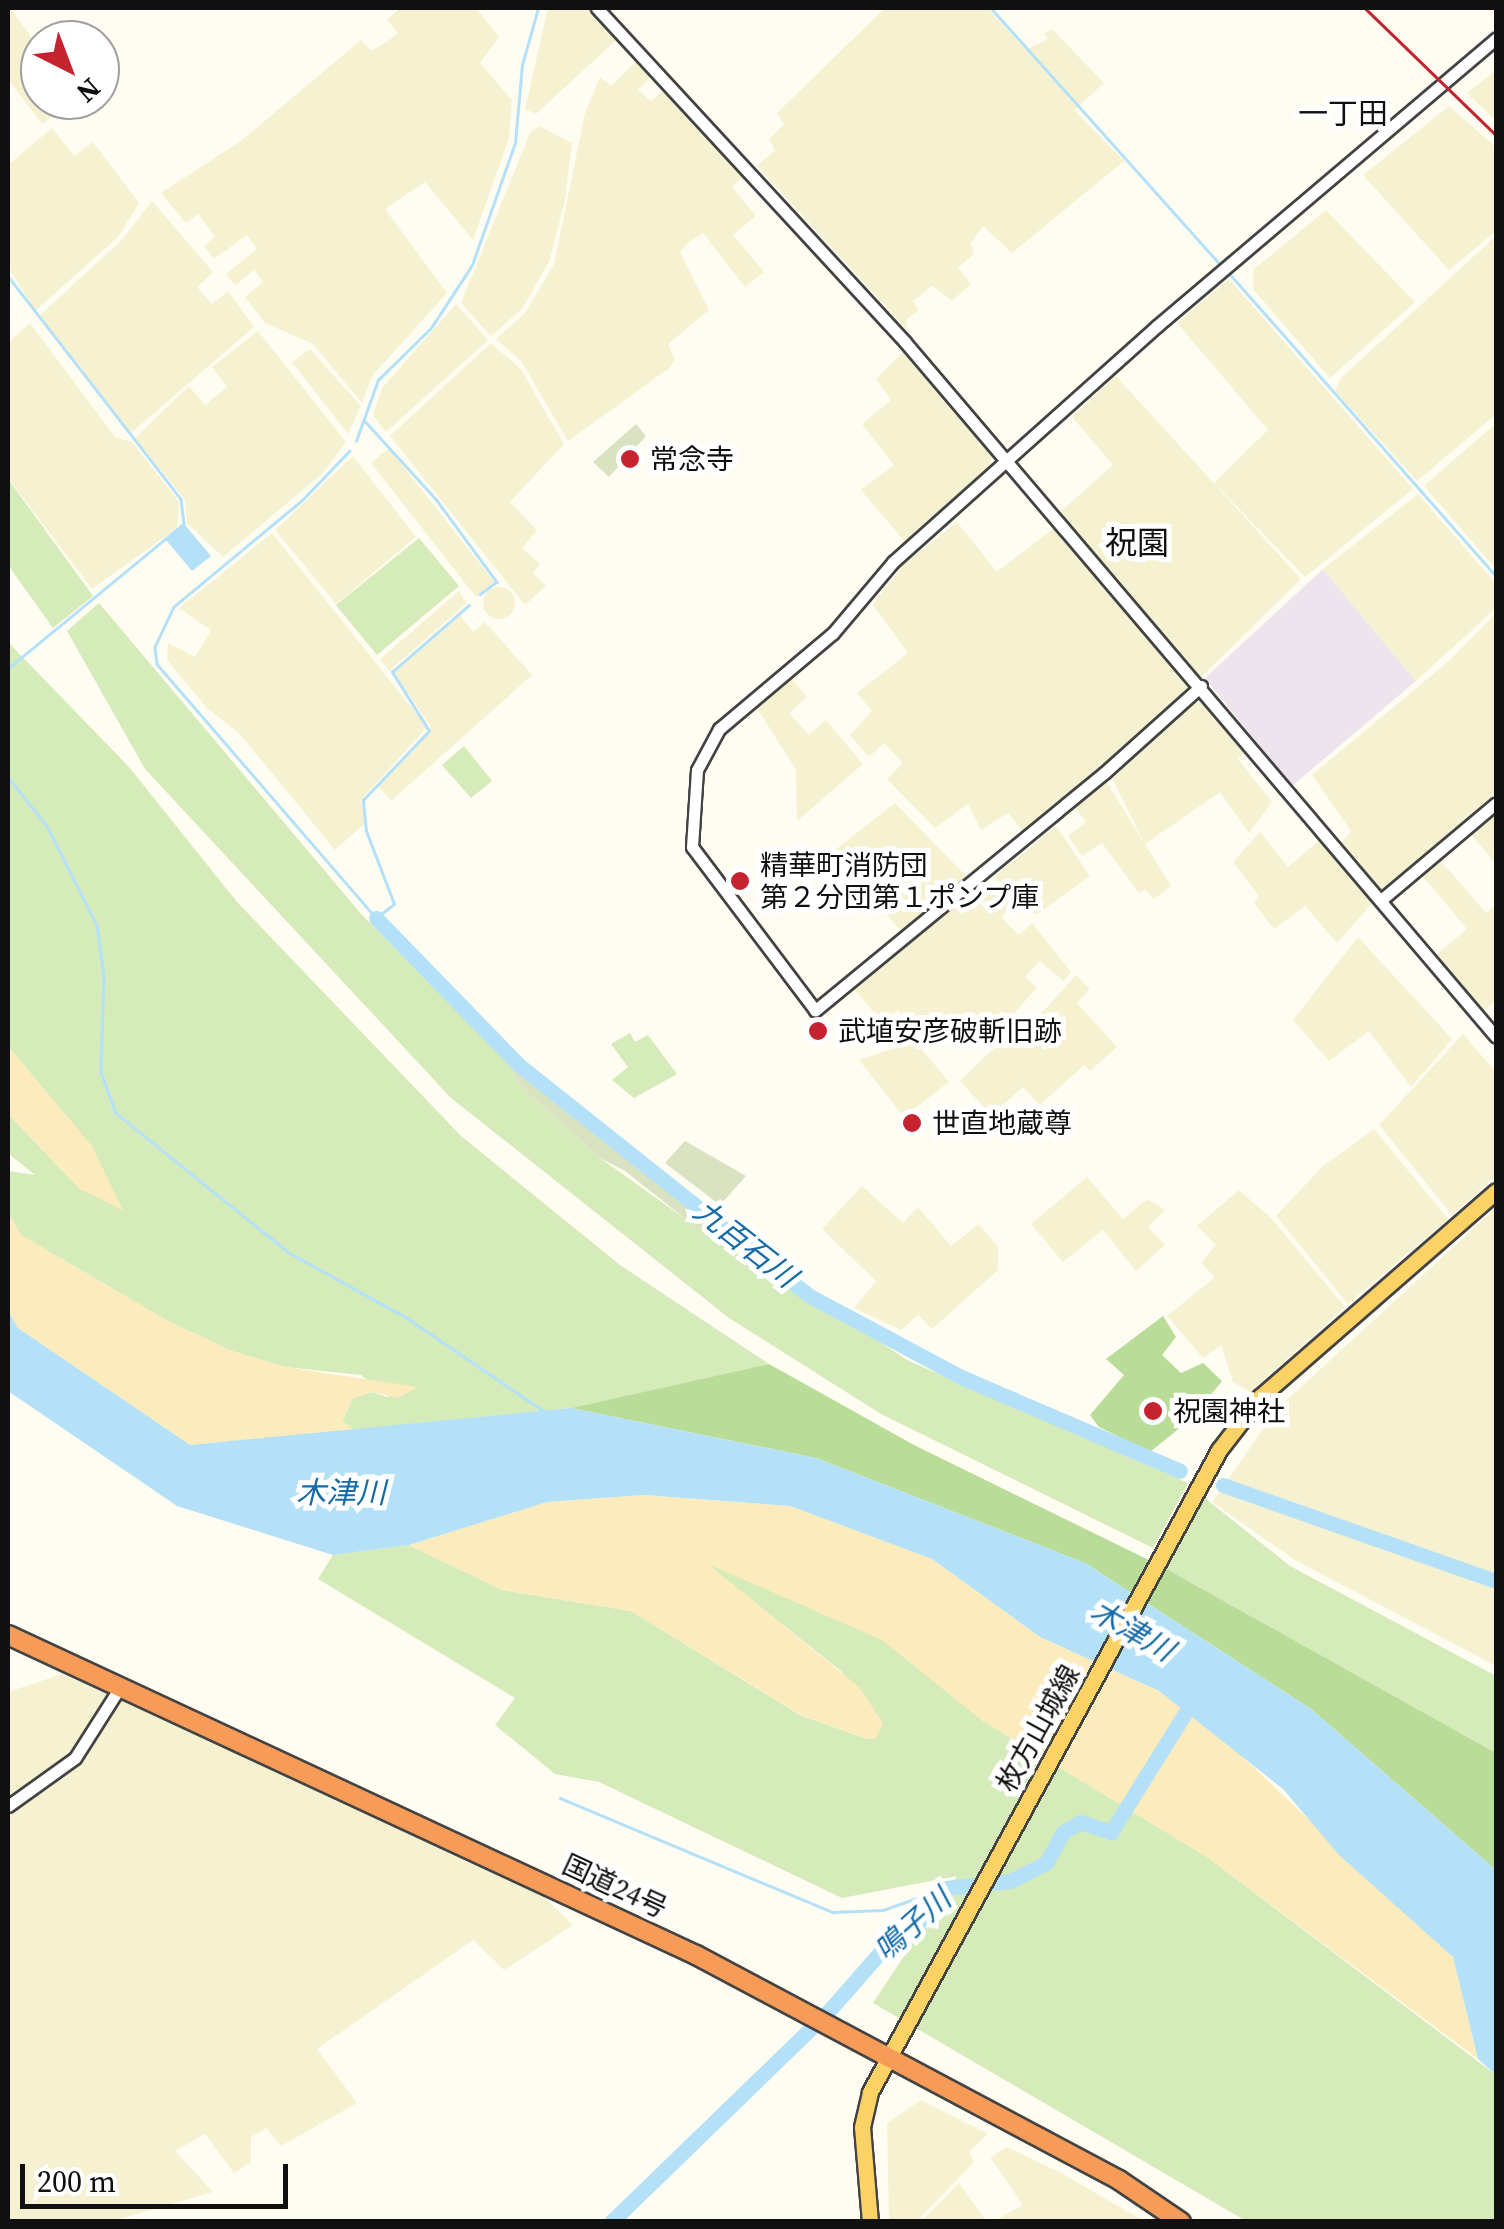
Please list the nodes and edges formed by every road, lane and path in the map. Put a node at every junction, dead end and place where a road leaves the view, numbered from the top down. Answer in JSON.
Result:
{"nodes":[{"id":1,"x":597,"y":8,"type":"edge"},
{"id":2,"x":1496,"y":38,"type":"edge"},
{"id":3,"x":1009,"y":463,"type":"junction"},
{"id":4,"x":1201,"y":686,"type":"junction"},
{"id":5,"x":1496,"y":803,"type":"edge"},
{"id":6,"x":1381,"y":900,"type":"junction"},
{"id":7,"x":1496,"y":1036,"type":"edge"},
{"id":8,"x":1496,"y":1192,"type":"edge"},
{"id":9,"x":8,"y":1635,"type":"edge"},
{"id":10,"x":120,"y":1686,"type":"junction"},
{"id":11,"x":8,"y":1806,"type":"edge"},
{"id":12,"x":889,"y":2053,"type":"junction"},
{"id":13,"x":870,"y":2222,"type":"edge"},
{"id":14,"x":1182,"y":2222,"type":"edge"}],
"edges":[{"from":1,"to":3,"type":"street"},
{"from":2,"to":3,"type":"street"},
{"from":3,"to":4,"type":"street"},
{"from":3,"to":4,"type":"street"},
{"from":4,"to":6,"type":"street"},
{"from":5,"to":6,"type":"street"},
{"from":6,"to":7,"type":"street"},
{"from":8,"to":12,"type":"main road","name":"枚方山城線"},
{"from":9,"to":10,"type":"highway","name":"国道24号"},
{"from":10,"to":11,"type":"street"},
{"from":10,"to":12,"type":"highway","name":"国道24号"},
{"from":12,"to":13,"type":"main road","name":"枚方山城線"},
{"from":12,"to":14,"type":"highway","name":"国道24号"}]}
